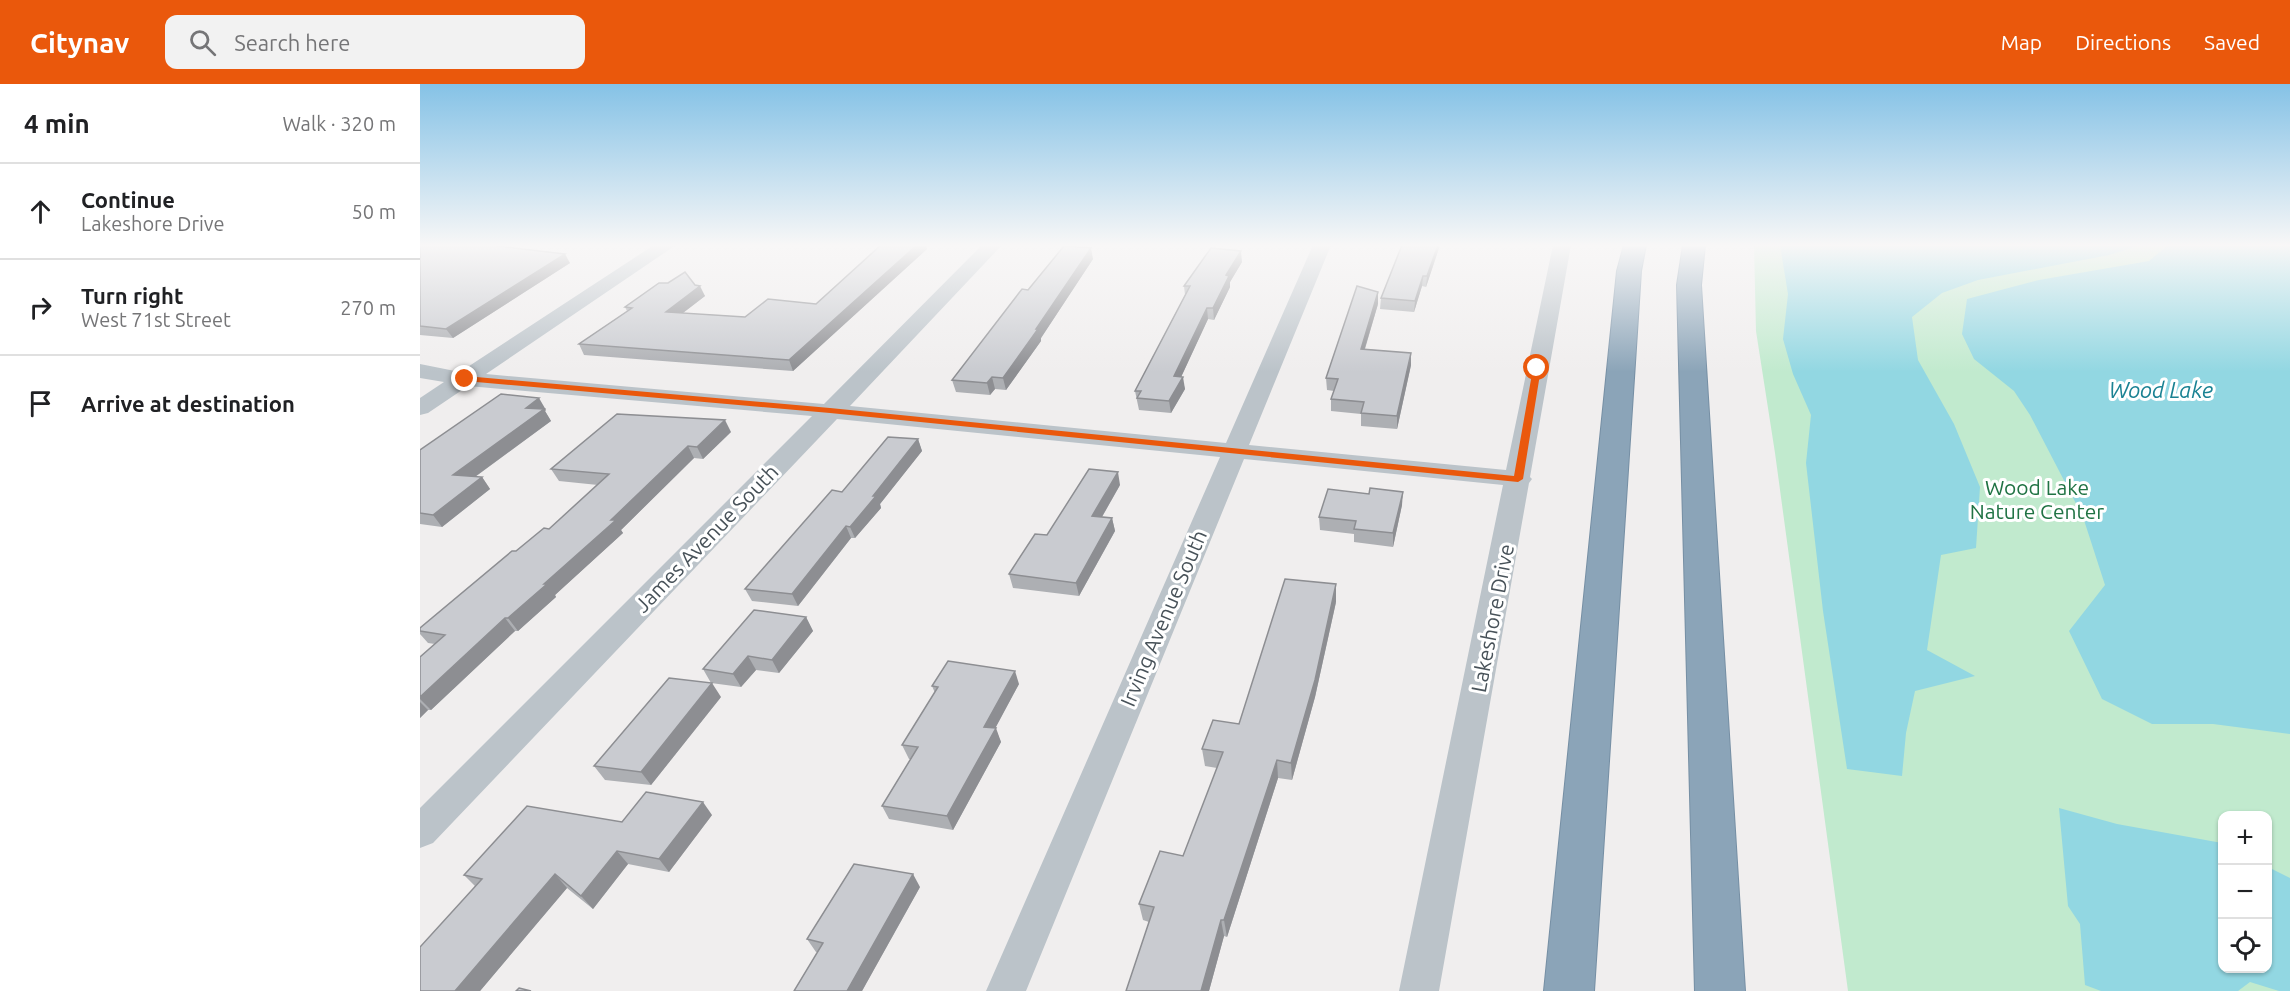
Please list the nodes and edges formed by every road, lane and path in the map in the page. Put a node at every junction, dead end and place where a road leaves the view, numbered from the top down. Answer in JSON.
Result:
{"nodes":[{"id":1,"x":603,"y":287,"type":"edge"},
{"id":2,"x":951,"y":287,"type":"edge"},
{"id":3,"x":1304,"y":287,"type":"edge"},
{"id":4,"x":1553,"y":287,"type":"edge"},
{"id":5,"x":1628,"y":287,"type":"edge"},
{"id":6,"x":1689,"y":287,"type":"edge"},
{"id":7,"x":420,"y":371,"type":"edge"},
{"id":8,"x":465,"y":379,"type":"junction"},
{"id":9,"x":420,"y":408,"type":"edge"},
{"id":10,"x":830,"y":411,"type":"junction"},
{"id":11,"x":1233,"y":451,"type":"junction"},
{"id":12,"x":1518,"y":479,"type":"junction"},
{"id":13,"x":420,"y":832,"type":"edge"},
{"id":14,"x":1006,"y":991,"type":"edge"},
{"id":15,"x":1419,"y":991,"type":"edge"},
{"id":16,"x":1569,"y":991,"type":"edge"},
{"id":17,"x":1719,"y":991,"type":"edge"}],
"edges":[{"from":1,"to":8,"type":"street"},
{"from":2,"to":10,"type":"street","name":"James Avenue South"},
{"from":3,"to":11,"type":"street","name":"Irving Avenue South"},
{"from":4,"to":12,"type":"street","name":"Lakeshore Drive"},
{"from":5,"to":16,"type":"highway"},
{"from":6,"to":17,"type":"highway"},
{"from":7,"to":8,"type":"street"},
{"from":8,"to":9,"type":"street"},
{"from":8,"to":10,"type":"street"},
{"from":10,"to":11,"type":"street"},
{"from":10,"to":13,"type":"street","name":"James Avenue South"},
{"from":11,"to":12,"type":"street"},
{"from":11,"to":14,"type":"street","name":"Irving Avenue South"},
{"from":12,"to":15,"type":"street","name":"Lakeshore Drive"}]}
